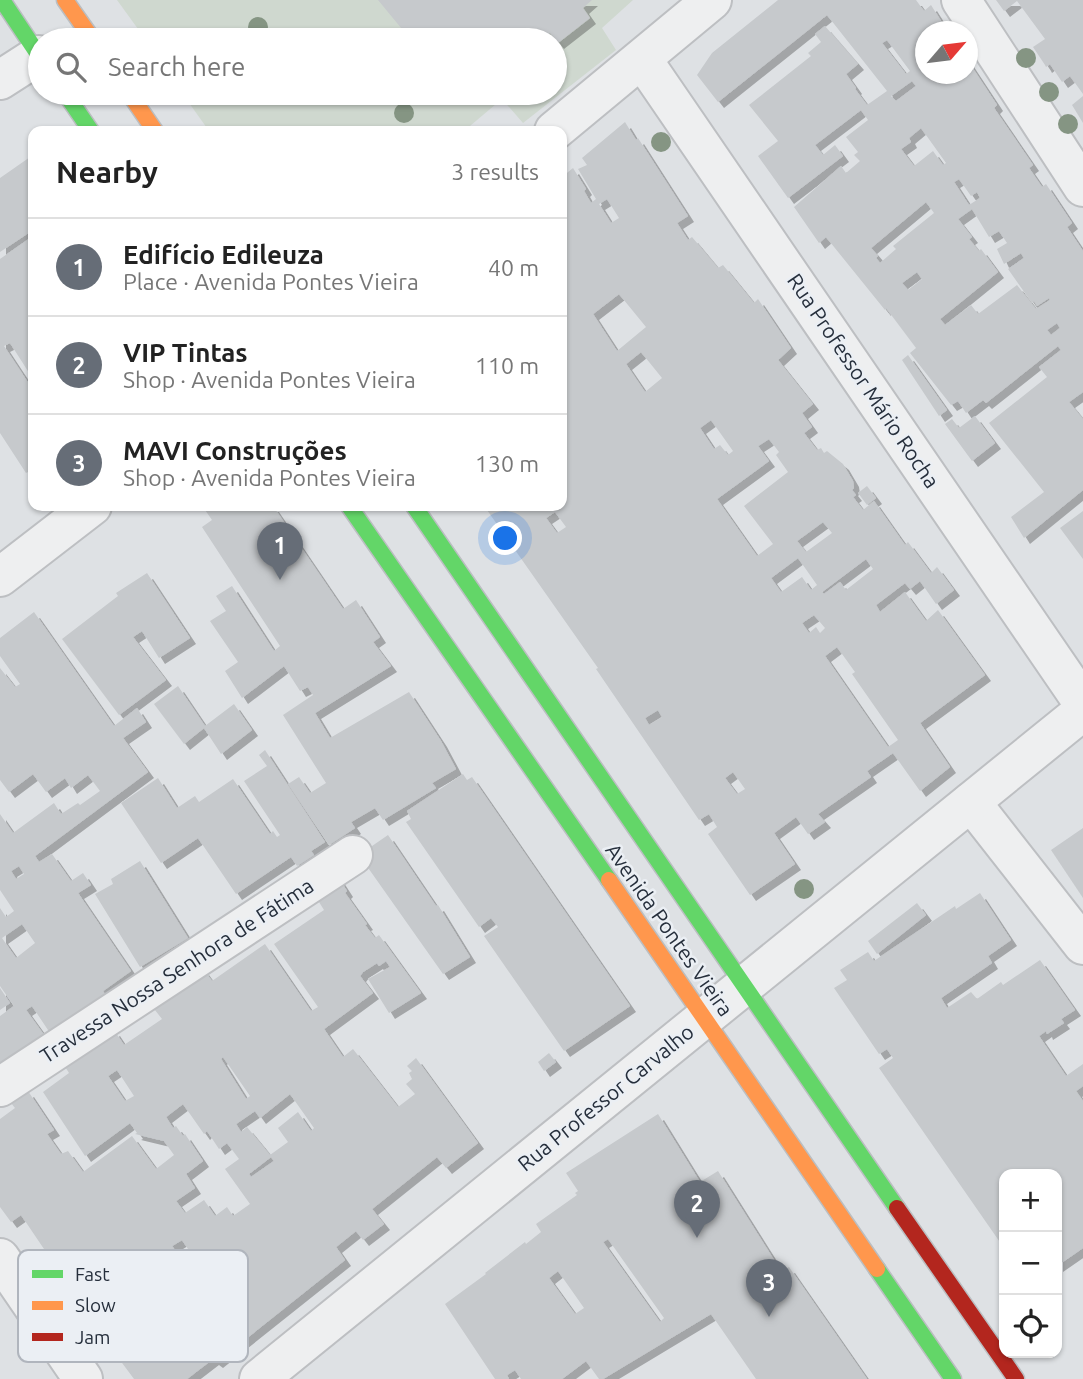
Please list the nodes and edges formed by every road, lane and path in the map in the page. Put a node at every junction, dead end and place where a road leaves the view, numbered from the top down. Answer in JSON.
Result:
{"nodes":[{"id":1,"x":2,"y":0,"type":"edge"},
{"id":2,"x":65,"y":0,"type":"edge"},
{"id":3,"x":712,"y":0,"type":"edge"},
{"id":4,"x":961,"y":0,"type":"edge"},
{"id":5,"x":85,"y":28,"type":"edge"},
{"id":6,"x":28,"y":39,"type":"edge"},
{"id":7,"x":642,"y":59,"type":"junction"},
{"id":8,"x":28,"y":63,"type":"edge"},
{"id":9,"x":0,"y":80,"type":"edge"},
{"id":10,"x":73,"y":105,"type":"edge"},
{"id":11,"x":137,"y":105,"type":"edge"},
{"id":12,"x":88,"y":126,"type":"edge"},
{"id":13,"x":152,"y":126,"type":"edge"},
{"id":14,"x":560,"y":126,"type":"edge"},
{"id":15,"x":1083,"y":187,"type":"edge"},
{"id":16,"x":86,"y":511,"type":"edge"},
{"id":17,"x":352,"y":511,"type":"edge"},
{"id":18,"x":417,"y":511,"type":"edge"},
{"id":19,"x":0,"y":577,"type":"edge"},
{"id":20,"x":1083,"y":703,"type":"edge"},
{"id":21,"x":1083,"y":712,"type":"edge"},
{"id":22,"x":971,"y":802,"type":"junction"},
{"id":23,"x":353,"y":855,"type":"dead end"},
{"id":24,"x":1083,"y":945,"type":"edge"},
{"id":25,"x":745,"y":986,"type":"junction"},
{"id":26,"x":705,"y":1018,"type":"junction"},
{"id":27,"x":0,"y":1087,"type":"edge"},
{"id":28,"x":0,"y":1258,"type":"edge"},
{"id":29,"x":18,"y":1284,"type":"edge"},
{"id":30,"x":71,"y":1362,"type":"edge"},
{"id":31,"x":83,"y":1379,"type":"edge"},
{"id":32,"x":259,"y":1379,"type":"edge"},
{"id":33,"x":953,"y":1379,"type":"edge"},
{"id":34,"x":1016,"y":1379,"type":"edge"}],
"edges":[{"from":1,"to":6,"type":"main road"},
{"from":2,"to":5,"type":"main road"},
{"from":3,"to":7,"type":"street"},
{"from":4,"to":15,"type":"street"},
{"from":7,"to":14,"type":"street"},
{"from":7,"to":20,"type":"street","name":"Rua Professor Mário Rocha"},
{"from":8,"to":9,"type":"street"},
{"from":10,"to":12,"type":"main road"},
{"from":11,"to":13,"type":"main road"},
{"from":16,"to":19,"type":"street"},
{"from":17,"to":26,"type":"main road","name":"Avenida Pontes Vieira"},
{"from":18,"to":25,"type":"main road","name":"Avenida Pontes Vieira"},
{"from":21,"to":22,"type":"street","name":"Rua Professor Carvalho"},
{"from":22,"to":24,"type":"street"},
{"from":22,"to":25,"type":"street","name":"Rua Professor Carvalho"},
{"from":23,"to":27,"type":"street","name":"Travessa Nossa Senhora de Fátima"},
{"from":25,"to":26,"type":"street","name":"Rua Professor Carvalho"},
{"from":25,"to":34,"type":"main road","name":"Avenida Pontes Vieira"},
{"from":26,"to":32,"type":"street","name":"Rua Professor Carvalho"},
{"from":26,"to":33,"type":"main road","name":"Avenida Pontes Vieira"},
{"from":28,"to":29,"type":"street"},
{"from":30,"to":31,"type":"street"}]}
